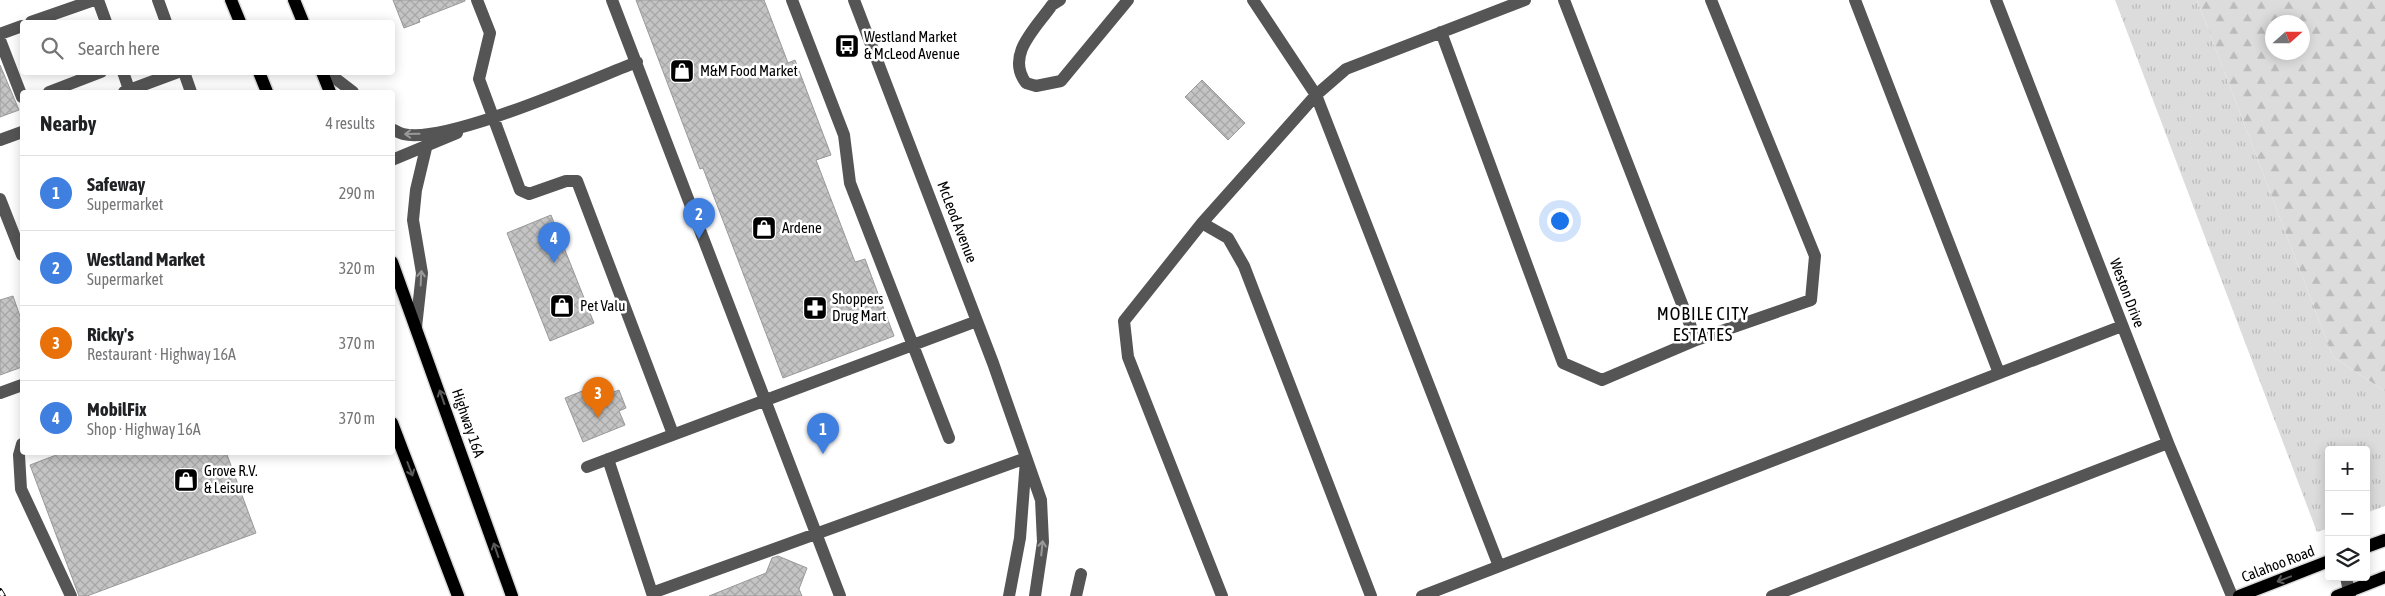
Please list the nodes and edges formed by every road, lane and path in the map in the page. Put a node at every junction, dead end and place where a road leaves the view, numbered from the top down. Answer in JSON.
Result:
{"nodes":[{"id":1,"x":94,"y":0,"type":"edge"},
{"id":2,"x":98,"y":0,"type":"edge"},
{"id":3,"x":158,"y":0,"type":"edge"},
{"id":4,"x":231,"y":0,"type":"edge"},
{"id":5,"x":294,"y":0,"type":"edge"},
{"id":6,"x":477,"y":0,"type":"edge"},
{"id":7,"x":612,"y":0,"type":"edge"},
{"id":8,"x":792,"y":0,"type":"edge"},
{"id":9,"x":854,"y":0,"type":"edge"},
{"id":10,"x":1060,"y":0,"type":"edge"},
{"id":11,"x":1128,"y":0,"type":"edge"},
{"id":12,"x":1253,"y":0,"type":"edge"},
{"id":13,"x":1525,"y":0,"type":"edge"},
{"id":14,"x":1564,"y":0,"type":"edge"},
{"id":15,"x":1711,"y":0,"type":"edge"},
{"id":16,"x":1855,"y":0,"type":"edge"},
{"id":17,"x":1996,"y":0,"type":"edge"},
{"id":18,"x":37,"y":20,"type":"edge"},
{"id":19,"x":105,"y":20,"type":"edge"},
{"id":20,"x":165,"y":20,"type":"edge"},
{"id":21,"x":239,"y":20,"type":"edge"},
{"id":22,"x":302,"y":20,"type":"edge"},
{"id":23,"x":20,"y":27,"type":"edge"},
{"id":24,"x":1441,"y":32,"type":"junction"},
{"id":25,"x":0,"y":34,"type":"edge"},
{"id":26,"x":0,"y":40,"type":"edge"},
{"id":27,"x":637,"y":62,"type":"junction"},
{"id":28,"x":93,"y":75,"type":"edge"},
{"id":29,"x":124,"y":75,"type":"edge"},
{"id":30,"x":170,"y":75,"type":"edge"},
{"id":31,"x":185,"y":75,"type":"edge"},
{"id":32,"x":260,"y":75,"type":"edge"},
{"id":33,"x":323,"y":75,"type":"edge"},
{"id":34,"x":331,"y":75,"type":"edge"},
{"id":35,"x":54,"y":90,"type":"edge"},
{"id":36,"x":128,"y":90,"type":"edge"},
{"id":37,"x":133,"y":90,"type":"edge"},
{"id":38,"x":190,"y":90,"type":"edge"},
{"id":39,"x":266,"y":90,"type":"edge"},
{"id":40,"x":329,"y":90,"type":"edge"},
{"id":41,"x":350,"y":90,"type":"edge"},
{"id":42,"x":20,"y":92,"type":"edge"},
{"id":43,"x":1316,"y":95,"type":"junction"},
{"id":44,"x":493,"y":117,"type":"junction"},
{"id":45,"x":468,"y":127,"type":"junction"},
{"id":46,"x":395,"y":130,"type":"edge"},
{"id":47,"x":20,"y":133,"type":"edge"},
{"id":48,"x":0,"y":140,"type":"edge"},
{"id":49,"x":426,"y":148,"type":"junction"},
{"id":50,"x":395,"y":159,"type":"edge"},
{"id":51,"x":1,"y":206,"type":"edge"},
{"id":52,"x":1202,"y":223,"type":"junction"},
{"id":53,"x":20,"y":250,"type":"edge"},
{"id":54,"x":395,"y":270,"type":"edge"},
{"id":55,"x":977,"y":321,"type":"junction"},
{"id":56,"x":2122,"y":326,"type":"junction"},
{"id":57,"x":416,"y":327,"type":"junction"},
{"id":58,"x":1696,"y":340,"type":"junction"},
{"id":59,"x":912,"y":344,"type":"junction"},
{"id":60,"x":1999,"y":373,"type":"junction"},
{"id":61,"x":20,"y":386,"type":"edge"},
{"id":62,"x":0,"y":393,"type":"edge"},
{"id":63,"x":764,"y":399,"type":"junction"},
{"id":64,"x":395,"y":431,"type":"edge"},
{"id":65,"x":673,"y":434,"type":"junction"},
{"id":66,"x":949,"y":438,"type":"dead end"},
{"id":67,"x":2168,"y":443,"type":"junction"},
{"id":68,"x":20,"y":451,"type":"edge"},
{"id":69,"x":1026,"y":458,"type":"junction"},
{"id":70,"x":608,"y":459,"type":"junction"},
{"id":71,"x":588,"y":467,"type":"dead end"},
{"id":72,"x":816,"y":534,"type":"junction"},
{"id":73,"x":2325,"y":564,"type":"edge"},
{"id":74,"x":1498,"y":566,"type":"junction"},
{"id":75,"x":1081,"y":574,"type":"dead end"},
{"id":76,"x":2385,"y":577,"type":"edge"},
{"id":77,"x":2346,"y":581,"type":"edge"},
{"id":78,"x":2345,"y":594,"type":"edge"},
{"id":79,"x":71,"y":596,"type":"edge"},
{"id":80,"x":458,"y":596,"type":"edge"},
{"id":81,"x":512,"y":596,"type":"edge"},
{"id":82,"x":840,"y":596,"type":"edge"},
{"id":83,"x":1009,"y":596,"type":"edge"},
{"id":84,"x":1034,"y":596,"type":"edge"},
{"id":85,"x":1076,"y":596,"type":"edge"},
{"id":86,"x":1222,"y":596,"type":"edge"},
{"id":87,"x":1371,"y":596,"type":"edge"},
{"id":88,"x":1422,"y":596,"type":"edge"},
{"id":89,"x":1772,"y":596,"type":"edge"},
{"id":90,"x":2232,"y":596,"type":"edge"},
{"id":91,"x":2239,"y":596,"type":"edge"}],
"edges":[{"from":1,"to":18,"type":"street"},
{"from":2,"to":19,"type":"street"},
{"from":3,"to":20,"type":"street"},
{"from":4,"to":21,"type":"main road"},
{"from":5,"to":22,"type":"main road"},
{"from":6,"to":44,"type":"street"},
{"from":7,"to":27,"type":"street"},
{"from":8,"to":59,"type":"street"},
{"from":9,"to":55,"type":"street","name":"McLeod Avenue"},
{"from":10,"to":11,"type":"street"},
{"from":12,"to":43,"type":"street"},
{"from":13,"to":24,"type":"street"},
{"from":14,"to":58,"type":"street"},
{"from":15,"to":58,"type":"street"},
{"from":16,"to":60,"type":"street"},
{"from":17,"to":56,"type":"street","name":"Weston Drive"},
{"from":23,"to":25,"type":"street"},
{"from":24,"to":43,"type":"street"},
{"from":24,"to":58,"type":"street"},
{"from":26,"to":42,"type":"street"},
{"from":27,"to":44,"type":"street"},
{"from":27,"to":63,"type":"street"},
{"from":28,"to":35,"type":"street"},
{"from":29,"to":36,"type":"street"},
{"from":30,"to":37,"type":"street"},
{"from":31,"to":38,"type":"street"},
{"from":32,"to":39,"type":"main road"},
{"from":33,"to":40,"type":"main road"},
{"from":34,"to":41,"type":"street"},
{"from":43,"to":52,"type":"street"},
{"from":43,"to":74,"type":"street"},
{"from":44,"to":45,"type":"street"},
{"from":44,"to":65,"type":"street"},
{"from":45,"to":46,"type":"street","one_way":true},
{"from":45,"to":49,"type":"street"},
{"from":47,"to":48,"type":"street"},
{"from":49,"to":50,"type":"street"},
{"from":57,"to":49,"type":"street","one_way":true},
{"from":51,"to":53,"type":"street"},
{"from":52,"to":86,"type":"street"},
{"from":52,"to":87,"type":"street"},
{"from":54,"to":57,"type":"main road","name":"Highway 16A"},
{"from":55,"to":59,"type":"street"},
{"from":55,"to":69,"type":"street","name":"McLeod Avenue"},
{"from":56,"to":60,"type":"street"},
{"from":56,"to":67,"type":"street","name":"Weston Drive"},
{"from":81,"to":57,"type":"main road","name":"Highway 16A","one_way":true},
{"from":59,"to":63,"type":"street"},
{"from":59,"to":66,"type":"street"},
{"from":60,"to":74,"type":"street"},
{"from":61,"to":62,"type":"street"},
{"from":63,"to":65,"type":"street"},
{"from":63,"to":72,"type":"street"},
{"from":64,"to":80,"type":"main road","one_way":true},
{"from":65,"to":70,"type":"street"},
{"from":67,"to":89,"type":"street"},
{"from":67,"to":90,"type":"street","name":"Weston Drive"},
{"from":68,"to":79,"type":"street"},
{"from":69,"to":72,"type":"street"},
{"from":69,"to":83,"type":"street","name":"McLeod Avenue"},
{"from":84,"to":69,"type":"street","name":"McLeod Avenue","one_way":true},
{"from":70,"to":71,"type":"street"},
{"from":70,"to":72,"type":"street"},
{"from":72,"to":82,"type":"street"},
{"from":73,"to":91,"type":"main road","name":"Calahoo Road","one_way":true},
{"from":74,"to":88,"type":"street"},
{"from":75,"to":85,"type":"street"},
{"from":76,"to":78,"type":"main road"},
{"from":77,"to":78,"type":"street"}]}
